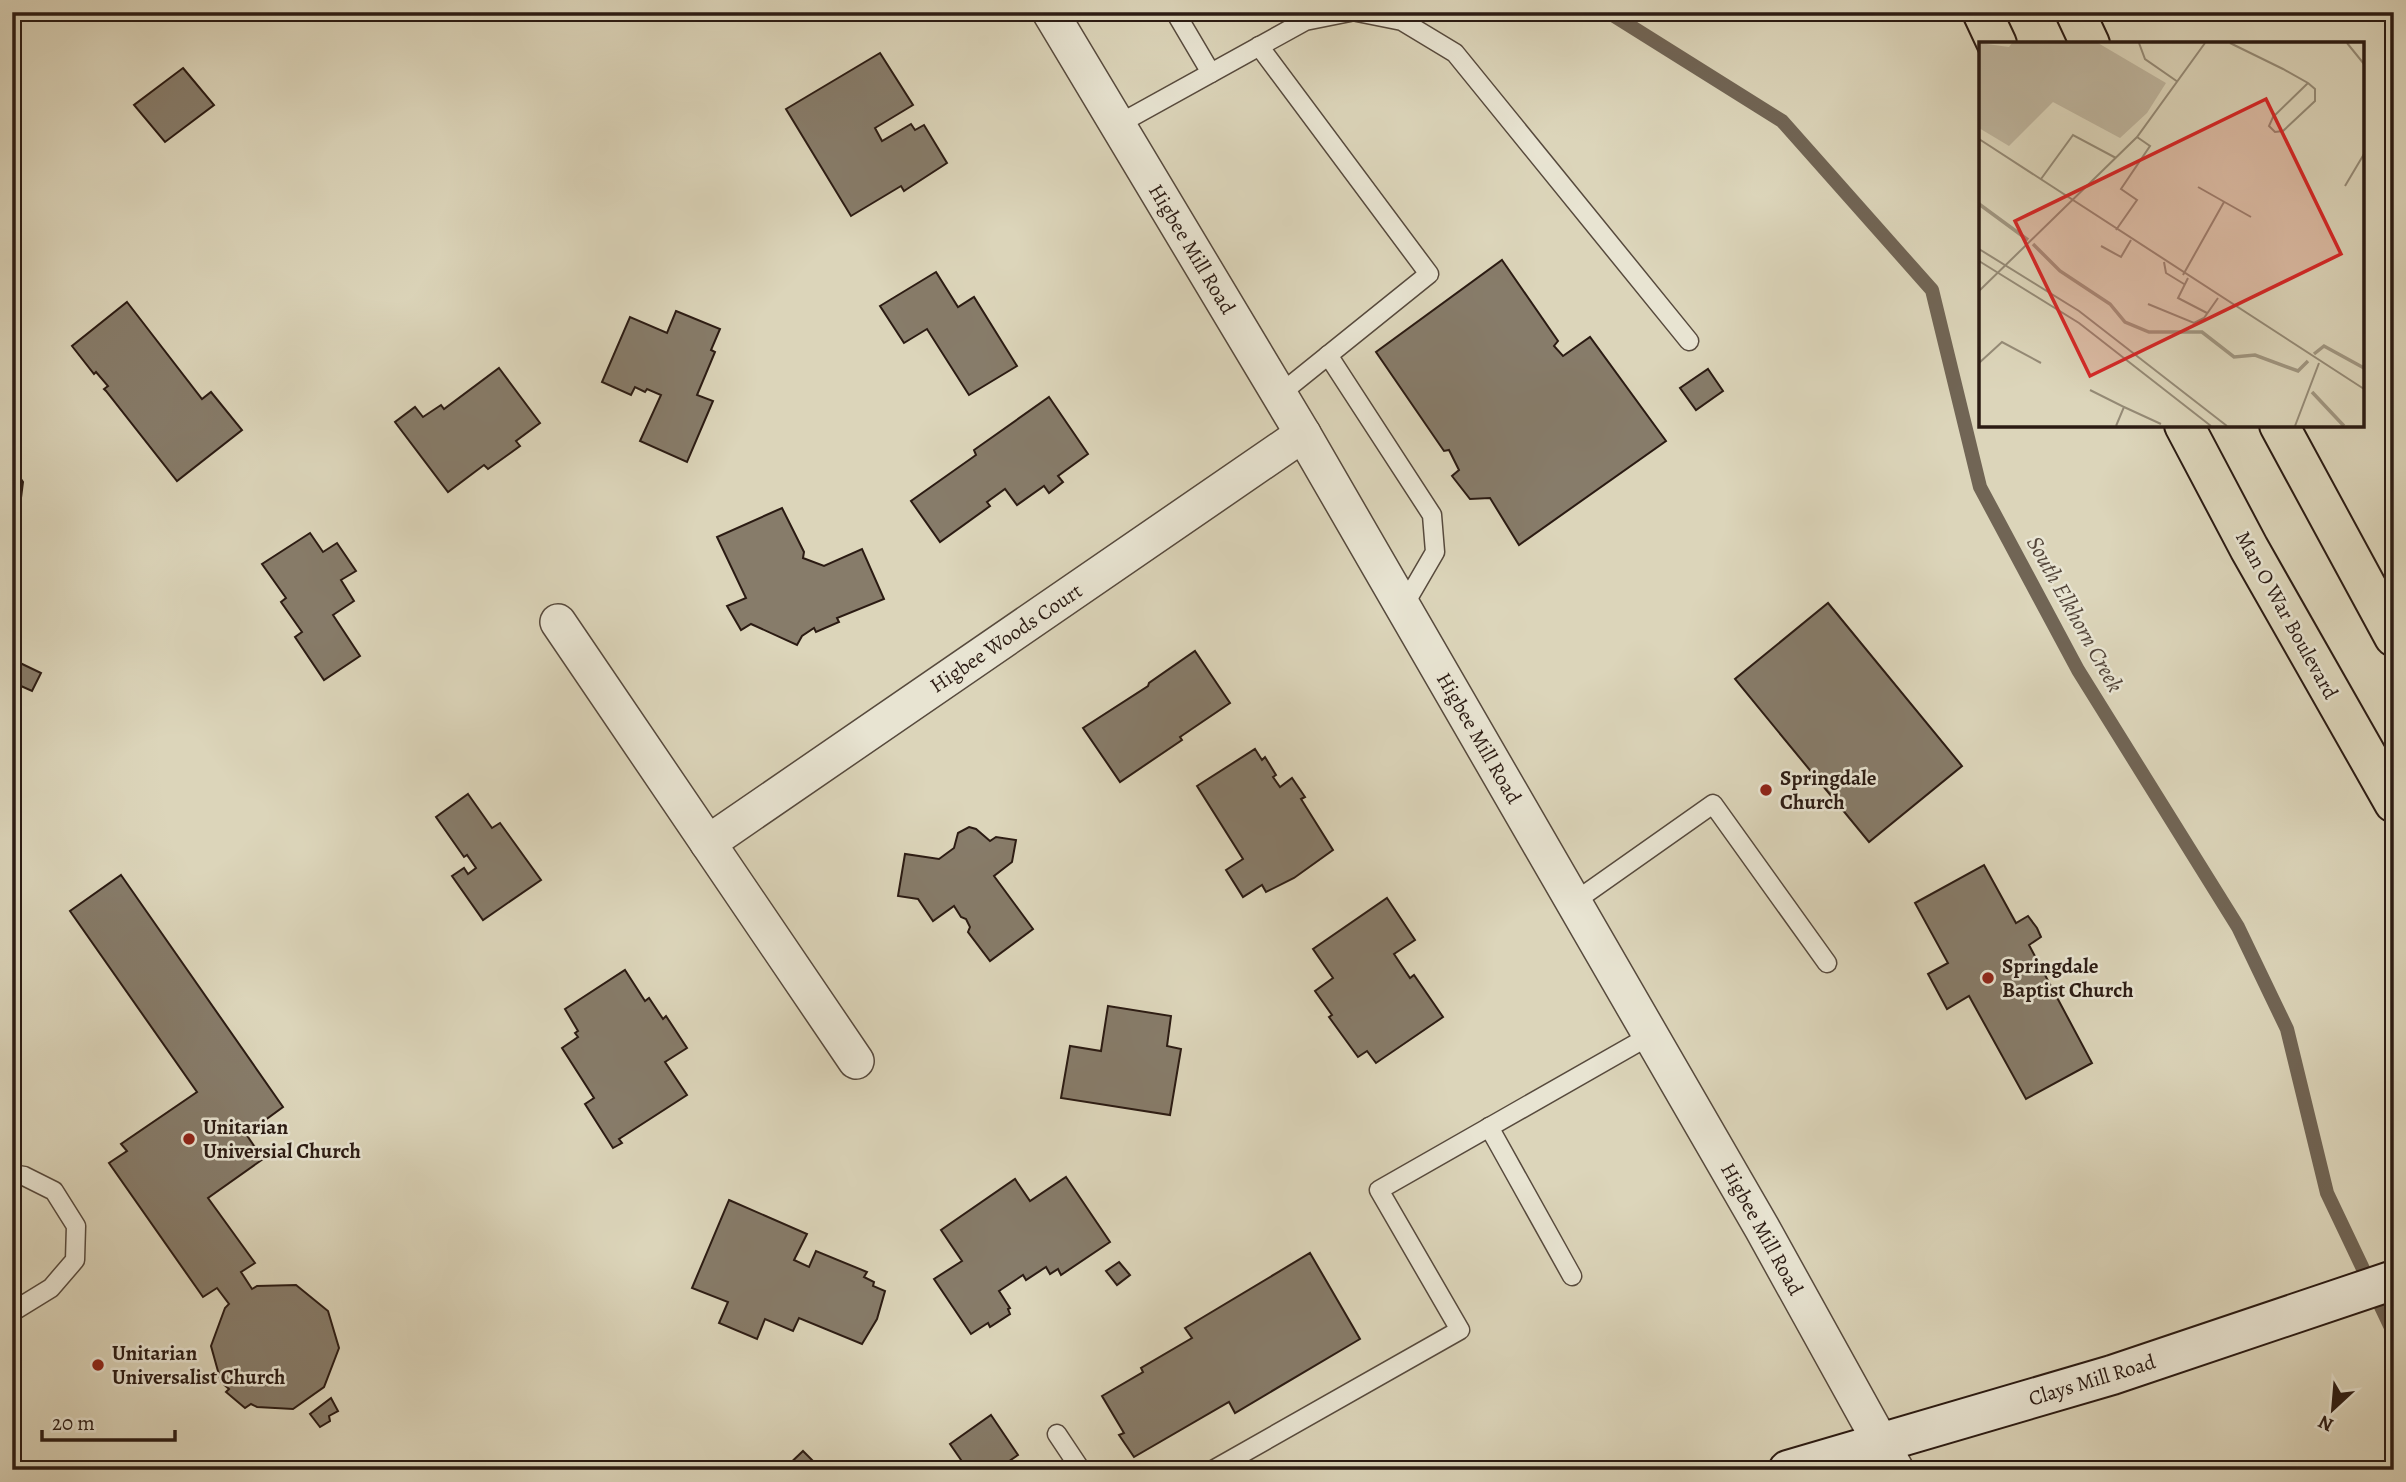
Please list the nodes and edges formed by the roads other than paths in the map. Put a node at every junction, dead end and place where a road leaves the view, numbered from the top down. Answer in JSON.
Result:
{"nodes":[{"id":1,"x":1049,"y":12,"type":"edge"},
{"id":2,"x":1175,"y":12,"type":"edge"},
{"id":3,"x":1350,"y":12,"type":"edge"},
{"id":4,"x":1356,"y":12,"type":"edge"},
{"id":5,"x":1982,"y":12,"type":"edge"},
{"id":6,"x":2075,"y":12,"type":"edge"},
{"id":7,"x":1996,"y":42,"type":"edge"},
{"id":8,"x":2089,"y":42,"type":"edge"},
{"id":9,"x":1259,"y":46,"type":"junction"},
{"id":10,"x":1211,"y":73,"type":"junction"},
{"id":11,"x":1117,"y":125,"type":"junction"},
{"id":12,"x":1689,"y":341,"type":"dead end"},
{"id":13,"x":1328,"y":355,"type":"junction"},
{"id":14,"x":1280,"y":394,"type":"junction"},
{"id":15,"x":2185,"y":427,"type":"edge"},
{"id":16,"x":2280,"y":427,"type":"edge"},
{"id":17,"x":1303,"y":434,"type":"junction"},
{"id":18,"x":1404,"y":607,"type":"junction"},
{"id":19,"x":558,"y":622,"type":"dead end"},
{"id":20,"x":2394,"y":637,"type":"edge"},
{"id":21,"x":2394,"y":803,"type":"edge"},
{"id":22,"x":708,"y":843,"type":"junction"},
{"id":23,"x":1574,"y":902,"type":"junction"},
{"id":24,"x":1827,"y":963,"type":"dead end"},
{"id":25,"x":1651,"y":1035,"type":"junction"},
{"id":26,"x":856,"y":1061,"type":"dead end"},
{"id":27,"x":1489,"y":1127,"type":"junction"},
{"id":28,"x":12,"y":1174,"type":"edge"},
{"id":29,"x":1572,"y":1276,"type":"dead end"},
{"id":30,"x":2394,"y":1280,"type":"edge"},
{"id":31,"x":12,"y":1312,"type":"edge"},
{"id":32,"x":1056,"y":1434,"type":"dead end"},
{"id":33,"x":1889,"y":1457,"type":"edge"},
{"id":34,"x":1081,"y":1470,"type":"edge"},
{"id":35,"x":1213,"y":1470,"type":"edge"},
{"id":36,"x":1788,"y":1470,"type":"edge"}],
"edges":[{"from":1,"to":11,"type":"street","name":"Higbee Mill Road"},
{"from":2,"to":10,"type":"lane"},
{"from":3,"to":9,"type":"lane"},
{"from":4,"to":12,"type":"lane"},
{"from":5,"to":7,"type":"main road"},
{"from":6,"to":8,"type":"main road"},
{"from":9,"to":10,"type":"lane"},
{"from":9,"to":13,"type":"lane"},
{"from":10,"to":11,"type":"lane"},
{"from":11,"to":14,"type":"street","name":"Higbee Mill Road"},
{"from":13,"to":14,"type":"lane"},
{"from":13,"to":18,"type":"lane"},
{"from":14,"to":17,"type":"street","name":"Higbee Mill Road"},
{"from":15,"to":21,"type":"main road","name":"Man O War Boulevard"},
{"from":16,"to":20,"type":"main road"},
{"from":17,"to":18,"type":"street","name":"Higbee Mill Road"},
{"from":17,"to":22,"type":"street","name":"Higbee Woods Court"},
{"from":18,"to":23,"type":"street","name":"Higbee Mill Road"},
{"from":19,"to":22,"type":"street"},
{"from":22,"to":26,"type":"street"},
{"from":23,"to":24,"type":"lane"},
{"from":23,"to":25,"type":"street","name":"Higbee Mill Road"},
{"from":25,"to":27,"type":"lane"},
{"from":25,"to":33,"type":"street","name":"Higbee Mill Road"},
{"from":27,"to":29,"type":"lane"},
{"from":27,"to":35,"type":"lane"},
{"from":28,"to":31,"type":"lane"},
{"from":30,"to":33,"type":"main road","name":"Clays Mill Road"},
{"from":32,"to":34,"type":"lane"},
{"from":33,"to":36,"type":"main road","name":"Clays Mill Road"}]}
